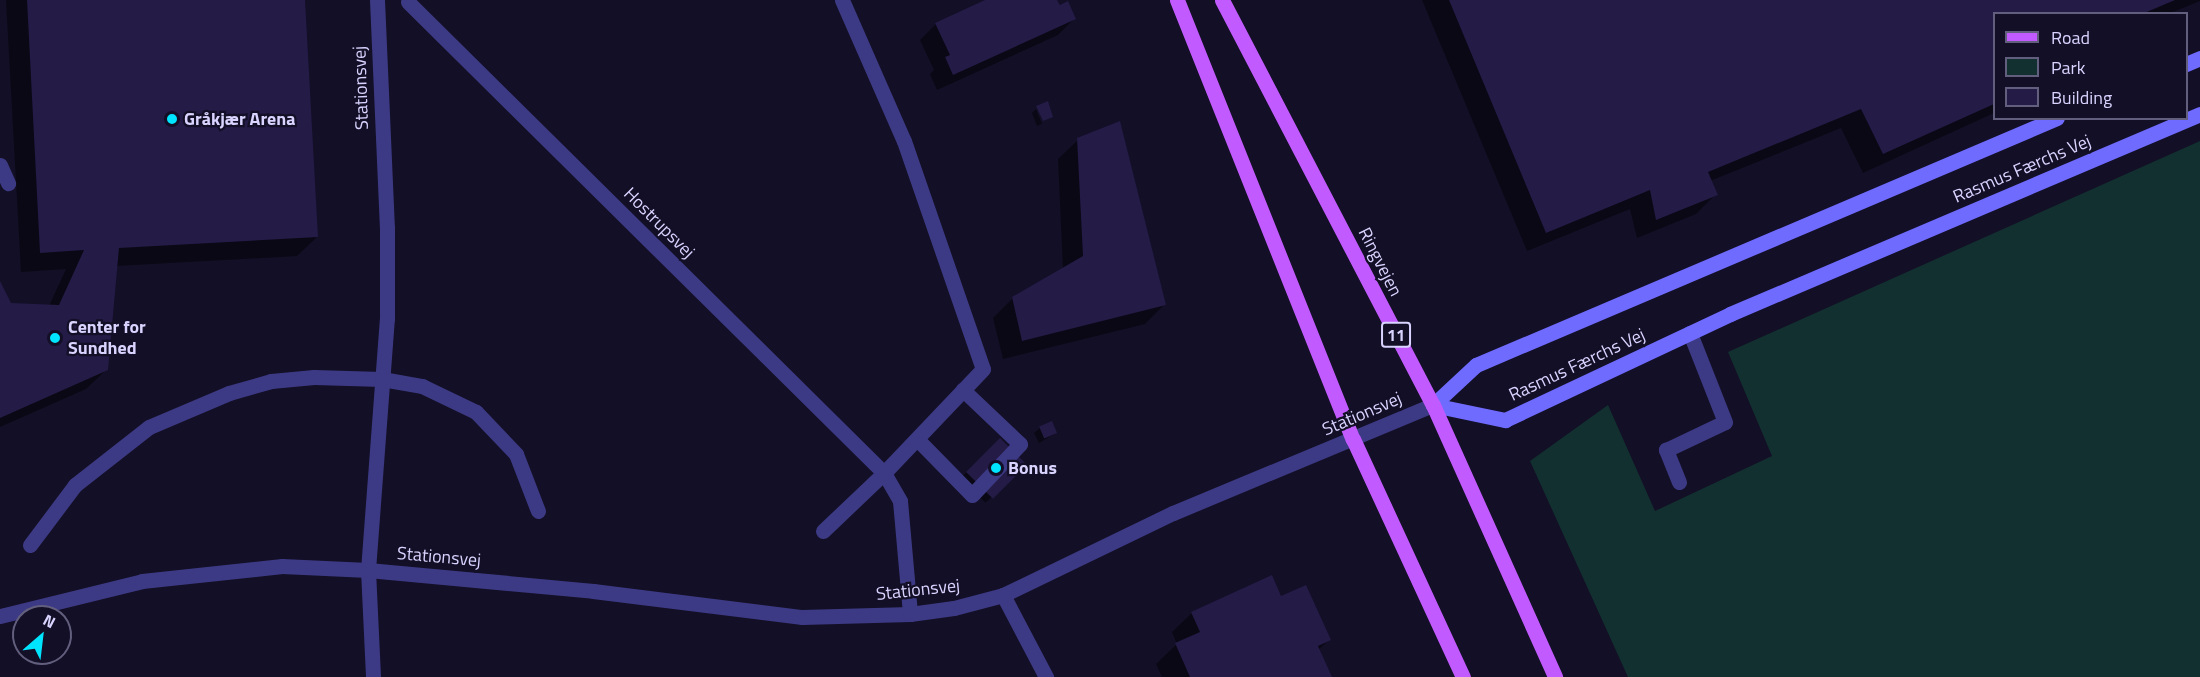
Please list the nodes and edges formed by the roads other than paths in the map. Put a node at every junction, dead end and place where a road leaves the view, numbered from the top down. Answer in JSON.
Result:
{"nodes":[{"id":1,"x":377,"y":0,"type":"edge"},
{"id":2,"x":842,"y":0,"type":"edge"},
{"id":3,"x":1177,"y":0,"type":"edge"},
{"id":4,"x":1222,"y":0,"type":"edge"},
{"id":5,"x":407,"y":1,"type":"edge"},
{"id":6,"x":2052,"y":120,"type":"edge"},
{"id":7,"x":2186,"y":120,"type":"edge"},
{"id":8,"x":0,"y":165,"type":"edge"},
{"id":9,"x":8,"y":183,"type":"dead end"},
{"id":10,"x":1690,"y":333,"type":"junction"},
{"id":11,"x":382,"y":379,"type":"junction"},
{"id":12,"x":963,"y":390,"type":"junction"},
{"id":13,"x":1433,"y":405,"type":"junction"},
{"id":14,"x":917,"y":439,"type":"junction"},
{"id":15,"x":1353,"y":439,"type":"junction"},
{"id":16,"x":884,"y":473,"type":"junction"},
{"id":17,"x":1679,"y":482,"type":"dead end"},
{"id":18,"x":538,"y":511,"type":"dead end"},
{"id":19,"x":823,"y":531,"type":"dead end"},
{"id":20,"x":30,"y":545,"type":"dead end"},
{"id":21,"x":368,"y":570,"type":"junction"},
{"id":22,"x":1003,"y":595,"type":"junction"},
{"id":23,"x":910,"y":614,"type":"junction"},
{"id":24,"x":0,"y":616,"type":"edge"},
{"id":25,"x":373,"y":677,"type":"edge"},
{"id":26,"x":1046,"y":677,"type":"edge"},
{"id":27,"x":1463,"y":677,"type":"edge"},
{"id":28,"x":1555,"y":677,"type":"edge"}],
"edges":[{"from":1,"to":11,"type":"street","name":"Stationsvej"},
{"from":2,"to":12,"type":"street"},
{"from":3,"to":15,"type":"main road"},
{"from":4,"to":13,"type":"main road","name":"Ringvejen","number":"11"},
{"from":5,"to":16,"type":"street","name":"Hostrupsvej"},
{"from":6,"to":13,"type":"main road","name":"Rasmus Færchs Vej"},
{"from":7,"to":10,"type":"main road","name":"Rasmus Færchs Vej"},
{"from":8,"to":9,"type":"street"},
{"from":10,"to":13,"type":"main road","name":"Rasmus Færchs Vej"},
{"from":10,"to":17,"type":"street"},
{"from":11,"to":18,"type":"street"},
{"from":11,"to":20,"type":"street"},
{"from":11,"to":21,"type":"street","name":"Stationsvej"},
{"from":12,"to":14,"type":"street"},
{"from":12,"to":14,"type":"street"},
{"from":13,"to":15,"type":"street","name":"Stationsvej"},
{"from":13,"to":28,"type":"main road","name":"Ringvejen","number":"11"},
{"from":14,"to":16,"type":"street"},
{"from":15,"to":22,"type":"street","name":"Stationsvej"},
{"from":15,"to":27,"type":"main road"},
{"from":16,"to":19,"type":"street"},
{"from":16,"to":23,"type":"street","name":"Hostrupsvej"},
{"from":21,"to":23,"type":"street","name":"Stationsvej"},
{"from":21,"to":24,"type":"street","name":"Stationsvej"},
{"from":21,"to":25,"type":"street","name":"Stationsvej"},
{"from":22,"to":23,"type":"street","name":"Stationsvej"},
{"from":22,"to":26,"type":"street"}]}
